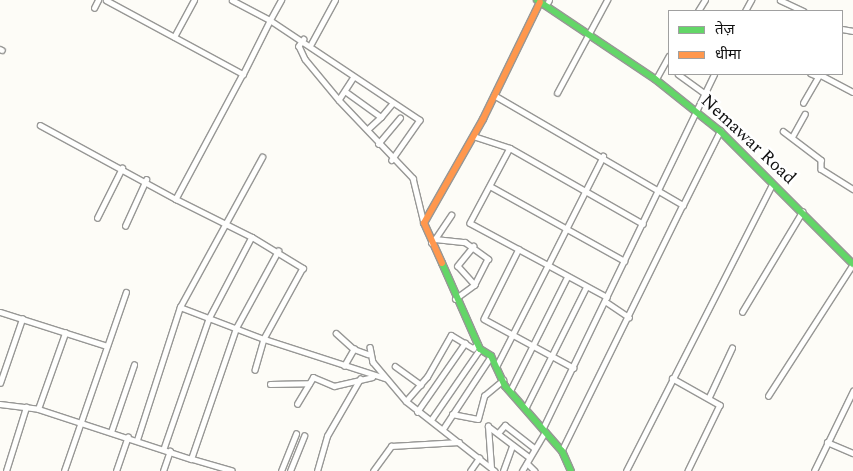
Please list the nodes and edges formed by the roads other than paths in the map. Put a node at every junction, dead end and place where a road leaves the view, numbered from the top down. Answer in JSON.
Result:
{"nodes":[{"id":1,"x":98,"y":0,"type":"edge"},
{"id":2,"x":106,"y":0,"type":"edge"},
{"id":3,"x":194,"y":0,"type":"edge"},
{"id":4,"x":232,"y":0,"type":"edge"},
{"id":5,"x":281,"y":0,"type":"edge"},
{"id":6,"x":335,"y":0,"type":"edge"},
{"id":7,"x":607,"y":0,"type":"edge"},
{"id":8,"x":780,"y":0,"type":"edge"},
{"id":9,"x":544,"y":1,"type":"edge"},
{"id":10,"x":94,"y":8,"type":"dead end"},
{"id":11,"x":802,"y":10,"type":"edge"},
{"id":12,"x":270,"y":20,"type":"junction"},
{"id":13,"x":588,"y":31,"type":"junction"},
{"id":14,"x":174,"y":37,"type":"junction"},
{"id":15,"x":304,"y":39,"type":"junction"},
{"id":16,"x":312,"y":44,"type":"junction"},
{"id":17,"x":668,"y":58,"type":"edge"},
{"id":18,"x":664,"y":64,"type":"junction"},
{"id":19,"x":668,"y":67,"type":"edge"},
{"id":20,"x":243,"y":74,"type":"junction"},
{"id":21,"x":679,"y":75,"type":"edge"},
{"id":22,"x":713,"y":75,"type":"edge"},
{"id":23,"x":818,"y":75,"type":"edge"},
{"id":24,"x":354,"y":77,"type":"junction"},
{"id":25,"x":656,"y":77,"type":"junction"},
{"id":26,"x":345,"y":91,"type":"junction"},
{"id":27,"x":853,"y":92,"type":"edge"},
{"id":28,"x":557,"y":93,"type":"dead end"},
{"id":29,"x":704,"y":93,"type":"junction"},
{"id":30,"x":494,"y":96,"type":"junction"},
{"id":31,"x":338,"y":100,"type":"junction"},
{"id":32,"x":803,"y":103,"type":"dead end"},
{"id":33,"x":392,"y":104,"type":"junction"},
{"id":34,"x":696,"y":109,"type":"junction"},
{"id":35,"x":806,"y":114,"type":"dead end"},
{"id":36,"x":380,"y":117,"type":"junction"},
{"id":37,"x":400,"y":118,"type":"dead end"},
{"id":38,"x":40,"y":125,"type":"dead end"},
{"id":39,"x":368,"y":129,"type":"junction"},
{"id":40,"x":720,"y":131,"type":"junction"},
{"id":41,"x":783,"y":131,"type":"dead end"},
{"id":42,"x":473,"y":136,"type":"junction"},
{"id":43,"x":792,"y":137,"type":"junction"},
{"id":44,"x":378,"y":144,"type":"junction"},
{"id":45,"x":510,"y":148,"type":"junction"},
{"id":46,"x":603,"y":156,"type":"junction"},
{"id":47,"x":262,"y":157,"type":"dead end"},
{"id":48,"x":392,"y":160,"type":"junction"},
{"id":49,"x":122,"y":168,"type":"junction"},
{"id":50,"x":764,"y":170,"type":"junction"},
{"id":51,"x":146,"y":180,"type":"junction"},
{"id":52,"x":772,"y":183,"type":"junction"},
{"id":53,"x":490,"y":186,"type":"junction"},
{"id":54,"x":658,"y":188,"type":"junction"},
{"id":55,"x":587,"y":189,"type":"junction"},
{"id":56,"x":853,"y":189,"type":"edge"},
{"id":57,"x":176,"y":199,"type":"junction"},
{"id":58,"x":683,"y":205,"type":"junction"},
{"id":59,"x":802,"y":211,"type":"junction"},
{"id":60,"x":452,"y":215,"type":"dead end"},
{"id":61,"x":97,"y":218,"type":"dead end"},
{"id":62,"x":225,"y":223,"type":"junction"},
{"id":63,"x":424,"y":223,"type":"junction"},
{"id":64,"x":643,"y":224,"type":"junction"},
{"id":65,"x":125,"y":226,"type":"dead end"},
{"id":66,"x":565,"y":228,"type":"junction"},
{"id":67,"x":252,"y":237,"type":"junction"},
{"id":68,"x":433,"y":241,"type":"junction"},
{"id":69,"x":474,"y":246,"type":"junction"},
{"id":70,"x":520,"y":249,"type":"junction"},
{"id":71,"x":278,"y":251,"type":"junction"},
{"id":72,"x":853,"y":258,"type":"edge"},
{"id":73,"x":625,"y":261,"type":"junction"},
{"id":74,"x":853,"y":264,"type":"edge"},
{"id":75,"x":548,"y":265,"type":"junction"},
{"id":76,"x":567,"y":277,"type":"junction"},
{"id":77,"x":475,"y":285,"type":"junction"},
{"id":78,"x":586,"y":287,"type":"junction"},
{"id":79,"x":126,"y":292,"type":"dead end"},
{"id":80,"x":456,"y":299,"type":"junction"},
{"id":81,"x":606,"y":299,"type":"junction"},
{"id":82,"x":180,"y":307,"type":"junction"},
{"id":83,"x":0,"y":312,"type":"edge"},
{"id":84,"x":742,"y":312,"type":"dead end"},
{"id":85,"x":629,"y":317,"type":"junction"},
{"id":86,"x":22,"y":319,"type":"junction"},
{"id":87,"x":209,"y":319,"type":"junction"},
{"id":88,"x":236,"y":328,"type":"junction"},
{"id":89,"x":65,"y":333,"type":"junction"},
{"id":90,"x":336,"y":333,"type":"dead end"},
{"id":91,"x":514,"y":336,"type":"junction"},
{"id":92,"x":264,"y":339,"type":"junction"},
{"id":93,"x":465,"y":343,"type":"junction"},
{"id":94,"x":532,"y":345,"type":"junction"},
{"id":95,"x":108,"y":346,"type":"junction"},
{"id":96,"x":479,"y":346,"type":"junction"},
{"id":97,"x":370,"y":347,"type":"dead end"},
{"id":98,"x":732,"y":348,"type":"dead end"},
{"id":99,"x":354,"y":349,"type":"junction"},
{"id":100,"x":368,"y":354,"type":"junction"},
{"id":101,"x":552,"y":355,"type":"junction"},
{"id":102,"x":491,"y":356,"type":"junction"},
{"id":103,"x":134,"y":364,"type":"dead end"},
{"id":104,"x":497,"y":365,"type":"junction"},
{"id":105,"x":344,"y":366,"type":"junction"},
{"id":106,"x":395,"y":366,"type":"dead end"},
{"id":107,"x":574,"y":368,"type":"junction"},
{"id":108,"x":255,"y":370,"type":"dead end"},
{"id":109,"x":372,"y":377,"type":"junction"},
{"id":110,"x":385,"y":378,"type":"junction"},
{"id":111,"x":672,"y":378,"type":"junction"},
{"id":112,"x":360,"y":379,"type":"junction"},
{"id":113,"x":503,"y":380,"type":"junction"},
{"id":114,"x":309,"y":382,"type":"junction"},
{"id":115,"x":0,"y":383,"type":"edge"},
{"id":116,"x":270,"y":384,"type":"dead end"},
{"id":117,"x":421,"y":385,"type":"junction"},
{"id":118,"x":510,"y":391,"type":"junction"},
{"id":119,"x":853,"y":391,"type":"edge"},
{"id":120,"x":768,"y":396,"type":"dead end"},
{"id":121,"x":709,"y":397,"type":"junction"},
{"id":122,"x":406,"y":401,"type":"junction"},
{"id":123,"x":0,"y":404,"type":"edge"},
{"id":124,"x":297,"y":404,"type":"dead end"},
{"id":125,"x":26,"y":407,"type":"junction"},
{"id":126,"x":38,"y":408,"type":"junction"},
{"id":127,"x":525,"y":410,"type":"junction"},
{"id":128,"x":417,"y":412,"type":"junction"},
{"id":129,"x":452,"y":414,"type":"junction"},
{"id":130,"x":431,"y":420,"type":"junction"},
{"id":131,"x":81,"y":422,"type":"junction"},
{"id":132,"x":443,"y":429,"type":"junction"},
{"id":133,"x":544,"y":430,"type":"junction"},
{"id":134,"x":111,"y":432,"type":"junction"},
{"id":135,"x":499,"y":432,"type":"junction"},
{"id":136,"x":296,"y":434,"type":"dead end"},
{"id":137,"x":304,"y":436,"type":"dead end"},
{"id":138,"x":128,"y":437,"type":"junction"},
{"id":139,"x":137,"y":440,"type":"junction"},
{"id":140,"x":460,"y":442,"type":"junction"},
{"id":141,"x":827,"y":442,"type":"junction"},
{"id":142,"x":512,"y":446,"type":"junction"},
{"id":143,"x":533,"y":447,"type":"junction"},
{"id":144,"x":164,"y":449,"type":"junction"},
{"id":145,"x":170,"y":451,"type":"junction"},
{"id":146,"x":562,"y":451,"type":"junction"},
{"id":147,"x":853,"y":453,"type":"edge"},
{"id":148,"x":529,"y":457,"type":"junction"},
{"id":149,"x":479,"y":458,"type":"junction"},
{"id":150,"x":191,"y":459,"type":"junction"},
{"id":151,"x":527,"y":463,"type":"junction"},
{"id":152,"x":491,"y":468,"type":"junction"},
{"id":153,"x":6,"y":471,"type":"edge"},
{"id":154,"x":64,"y":471,"type":"edge"},
{"id":155,"x":116,"y":471,"type":"edge"},
{"id":156,"x":164,"y":471,"type":"edge"},
{"id":157,"x":232,"y":471,"type":"edge"},
{"id":158,"x":281,"y":471,"type":"edge"},
{"id":159,"x":290,"y":471,"type":"edge"},
{"id":160,"x":317,"y":471,"type":"edge"},
{"id":161,"x":373,"y":471,"type":"edge"},
{"id":162,"x":470,"y":471,"type":"edge"},
{"id":163,"x":496,"y":471,"type":"edge"},
{"id":164,"x":503,"y":471,"type":"edge"},
{"id":165,"x":522,"y":471,"type":"edge"},
{"id":166,"x":535,"y":471,"type":"edge"},
{"id":167,"x":571,"y":471,"type":"edge"},
{"id":168,"x":626,"y":471,"type":"edge"},
{"id":169,"x":688,"y":471,"type":"edge"},
{"id":170,"x":814,"y":471,"type":"edge"}],
"edges":[{"from":1,"to":10,"type":"street"},
{"from":2,"to":14,"type":"street"},
{"from":3,"to":14,"type":"street"},
{"from":4,"to":12,"type":"street"},
{"from":5,"to":12,"type":"street"},
{"from":6,"to":16,"type":"street"},
{"from":7,"to":13,"type":"street"},
{"from":8,"to":11,"type":"street"},
{"from":9,"to":13,"type":"main road","name":"Nemawar Road"},
{"from":9,"to":30,"type":"main road"},
{"from":12,"to":15,"type":"street"},
{"from":12,"to":20,"type":"street"},
{"from":13,"to":25,"type":"main road","name":"Nemawar Road"},
{"from":13,"to":28,"type":"street"},
{"from":14,"to":20,"type":"street"},
{"from":15,"to":16,"type":"street"},
{"from":15,"to":31,"type":"street"},
{"from":16,"to":24,"type":"street"},
{"from":17,"to":18,"type":"street"},
{"from":18,"to":19,"type":"street"},
{"from":18,"to":25,"type":"street"},
{"from":20,"to":57,"type":"street"},
{"from":21,"to":29,"type":"street"},
{"from":22,"to":29,"type":"street"},
{"from":23,"to":27,"type":"street"},
{"from":23,"to":32,"type":"street"},
{"from":24,"to":26,"type":"street"},
{"from":24,"to":33,"type":"street"},
{"from":25,"to":34,"type":"main road","name":"Nemawar Road"},
{"from":26,"to":31,"type":"street"},
{"from":26,"to":36,"type":"street"},
{"from":29,"to":34,"type":"street"},
{"from":30,"to":42,"type":"main road"},
{"from":30,"to":46,"type":"street"},
{"from":31,"to":39,"type":"street"},
{"from":33,"to":36,"type":"street"},
{"from":33,"to":48,"type":"street"},
{"from":34,"to":40,"type":"main road","name":"Nemawar Road"},
{"from":34,"to":50,"type":"main road","name":"Nemawar Road"},
{"from":34,"to":54,"type":"street"},
{"from":35,"to":43,"type":"street"},
{"from":36,"to":39,"type":"street"},
{"from":37,"to":44,"type":"street"},
{"from":38,"to":49,"type":"street"},
{"from":39,"to":44,"type":"street"},
{"from":40,"to":50,"type":"main road","name":"Nemawar Road"},
{"from":40,"to":58,"type":"street"},
{"from":41,"to":43,"type":"street"},
{"from":42,"to":45,"type":"street"},
{"from":42,"to":63,"type":"main road"},
{"from":43,"to":56,"type":"street"},
{"from":44,"to":48,"type":"street"},
{"from":45,"to":53,"type":"street"},
{"from":45,"to":55,"type":"street"},
{"from":46,"to":54,"type":"street"},
{"from":46,"to":55,"type":"street"},
{"from":47,"to":62,"type":"street"},
{"from":48,"to":63,"type":"street"},
{"from":49,"to":51,"type":"street"},
{"from":49,"to":61,"type":"street"},
{"from":50,"to":52,"type":"main road","name":"Nemawar Road"},
{"from":50,"to":72,"type":"main road","name":"Nemawar Road"},
{"from":51,"to":57,"type":"street"},
{"from":51,"to":65,"type":"street"},
{"from":52,"to":59,"type":"main road","name":"Nemawar Road"},
{"from":52,"to":111,"type":"street"},
{"from":53,"to":66,"type":"street"},
{"from":53,"to":70,"type":"street"},
{"from":54,"to":58,"type":"street"},
{"from":54,"to":64,"type":"street"},
{"from":55,"to":64,"type":"street"},
{"from":55,"to":66,"type":"street"},
{"from":57,"to":62,"type":"street"},
{"from":58,"to":85,"type":"street"},
{"from":59,"to":74,"type":"main road","name":"Nemawar Road"},
{"from":59,"to":84,"type":"street"},
{"from":60,"to":68,"type":"street"},
{"from":62,"to":67,"type":"street"},
{"from":62,"to":82,"type":"street"},
{"from":63,"to":68,"type":"main road"},
{"from":64,"to":73,"type":"street"},
{"from":66,"to":73,"type":"street"},
{"from":66,"to":75,"type":"street"},
{"from":67,"to":71,"type":"street"},
{"from":67,"to":87,"type":"street"},
{"from":68,"to":69,"type":"street"},
{"from":68,"to":80,"type":"main road"},
{"from":69,"to":77,"type":"street"},
{"from":69,"to":77,"type":"street"},
{"from":70,"to":75,"type":"street"},
{"from":70,"to":91,"type":"street"},
{"from":71,"to":88,"type":"street"},
{"from":71,"to":92,"type":"street"},
{"from":73,"to":81,"type":"street"},
{"from":74,"to":120,"type":"street"},
{"from":75,"to":76,"type":"street"},
{"from":75,"to":91,"type":"street"},
{"from":76,"to":78,"type":"street"},
{"from":76,"to":94,"type":"street"},
{"from":77,"to":80,"type":"street"},
{"from":78,"to":81,"type":"street"},
{"from":78,"to":101,"type":"street"},
{"from":79,"to":95,"type":"street"},
{"from":80,"to":96,"type":"main road"},
{"from":81,"to":85,"type":"street"},
{"from":81,"to":107,"type":"street"},
{"from":82,"to":87,"type":"street"},
{"from":82,"to":139,"type":"street"},
{"from":83,"to":86,"type":"street"},
{"from":85,"to":146,"type":"street"},
{"from":86,"to":89,"type":"street"},
{"from":86,"to":115,"type":"street"},
{"from":87,"to":88,"type":"street"},
{"from":87,"to":144,"type":"street"},
{"from":88,"to":92,"type":"street"},
{"from":88,"to":150,"type":"street"},
{"from":89,"to":95,"type":"street"},
{"from":89,"to":126,"type":"street"},
{"from":90,"to":99,"type":"street"},
{"from":91,"to":94,"type":"street"},
{"from":91,"to":104,"type":"street"},
{"from":92,"to":105,"type":"street"},
{"from":92,"to":108,"type":"street"},
{"from":93,"to":96,"type":"street"},
{"from":93,"to":117,"type":"street"},
{"from":93,"to":128,"type":"street"},
{"from":94,"to":101,"type":"street"},
{"from":94,"to":118,"type":"street"},
{"from":95,"to":131,"type":"street"},
{"from":96,"to":102,"type":"main road"},
{"from":96,"to":130,"type":"street"},
{"from":97,"to":100,"type":"street"},
{"from":98,"to":121,"type":"street"},
{"from":99,"to":100,"type":"street"},
{"from":99,"to":105,"type":"street"},
{"from":100,"to":110,"type":"street"},
{"from":101,"to":107,"type":"street"},
{"from":101,"to":127,"type":"street"},
{"from":102,"to":104,"type":"main road"},
{"from":102,"to":129,"type":"street"},
{"from":103,"to":134,"type":"street"},
{"from":104,"to":113,"type":"main road"},
{"from":105,"to":109,"type":"street"},
{"from":106,"to":117,"type":"street"},
{"from":107,"to":133,"type":"street"},
{"from":109,"to":110,"type":"street"},
{"from":109,"to":112,"type":"street"},
{"from":110,"to":122,"type":"street"},
{"from":111,"to":121,"type":"street"},
{"from":111,"to":168,"type":"street"},
{"from":112,"to":114,"type":"street"},
{"from":112,"to":160,"type":"street"},
{"from":113,"to":118,"type":"main road"},
{"from":113,"to":129,"type":"street"},
{"from":114,"to":116,"type":"street"},
{"from":114,"to":124,"type":"street"},
{"from":117,"to":122,"type":"street"},
{"from":118,"to":127,"type":"main road"},
{"from":119,"to":141,"type":"street"},
{"from":121,"to":169,"type":"street"},
{"from":122,"to":128,"type":"street"},
{"from":123,"to":125,"type":"street"},
{"from":125,"to":126,"type":"street"},
{"from":125,"to":153,"type":"street"},
{"from":126,"to":131,"type":"street"},
{"from":127,"to":133,"type":"main road"},
{"from":128,"to":130,"type":"street"},
{"from":129,"to":132,"type":"street"},
{"from":130,"to":132,"type":"street"},
{"from":131,"to":134,"type":"street"},
{"from":131,"to":154,"type":"street"},
{"from":132,"to":140,"type":"street"},
{"from":133,"to":143,"type":"street"},
{"from":133,"to":146,"type":"main road"},
{"from":134,"to":138,"type":"street"},
{"from":135,"to":142,"type":"street"},
{"from":135,"to":143,"type":"street"},
{"from":135,"to":152,"type":"street"},
{"from":136,"to":158,"type":"street"},
{"from":137,"to":159,"type":"street"},
{"from":138,"to":139,"type":"street"},
{"from":138,"to":155,"type":"street"},
{"from":139,"to":144,"type":"street"},
{"from":140,"to":149,"type":"street"},
{"from":140,"to":161,"type":"street"},
{"from":141,"to":147,"type":"street"},
{"from":141,"to":170,"type":"street"},
{"from":142,"to":148,"type":"street"},
{"from":142,"to":164,"type":"street"},
{"from":143,"to":148,"type":"street"},
{"from":144,"to":145,"type":"street"},
{"from":145,"to":150,"type":"street"},
{"from":145,"to":156,"type":"street"},
{"from":146,"to":167,"type":"main road"},
{"from":148,"to":151,"type":"street"},
{"from":149,"to":152,"type":"street"},
{"from":149,"to":162,"type":"street"},
{"from":150,"to":157,"type":"street"},
{"from":151,"to":165,"type":"street"},
{"from":151,"to":166,"type":"street"},
{"from":152,"to":163,"type":"street"}]}
